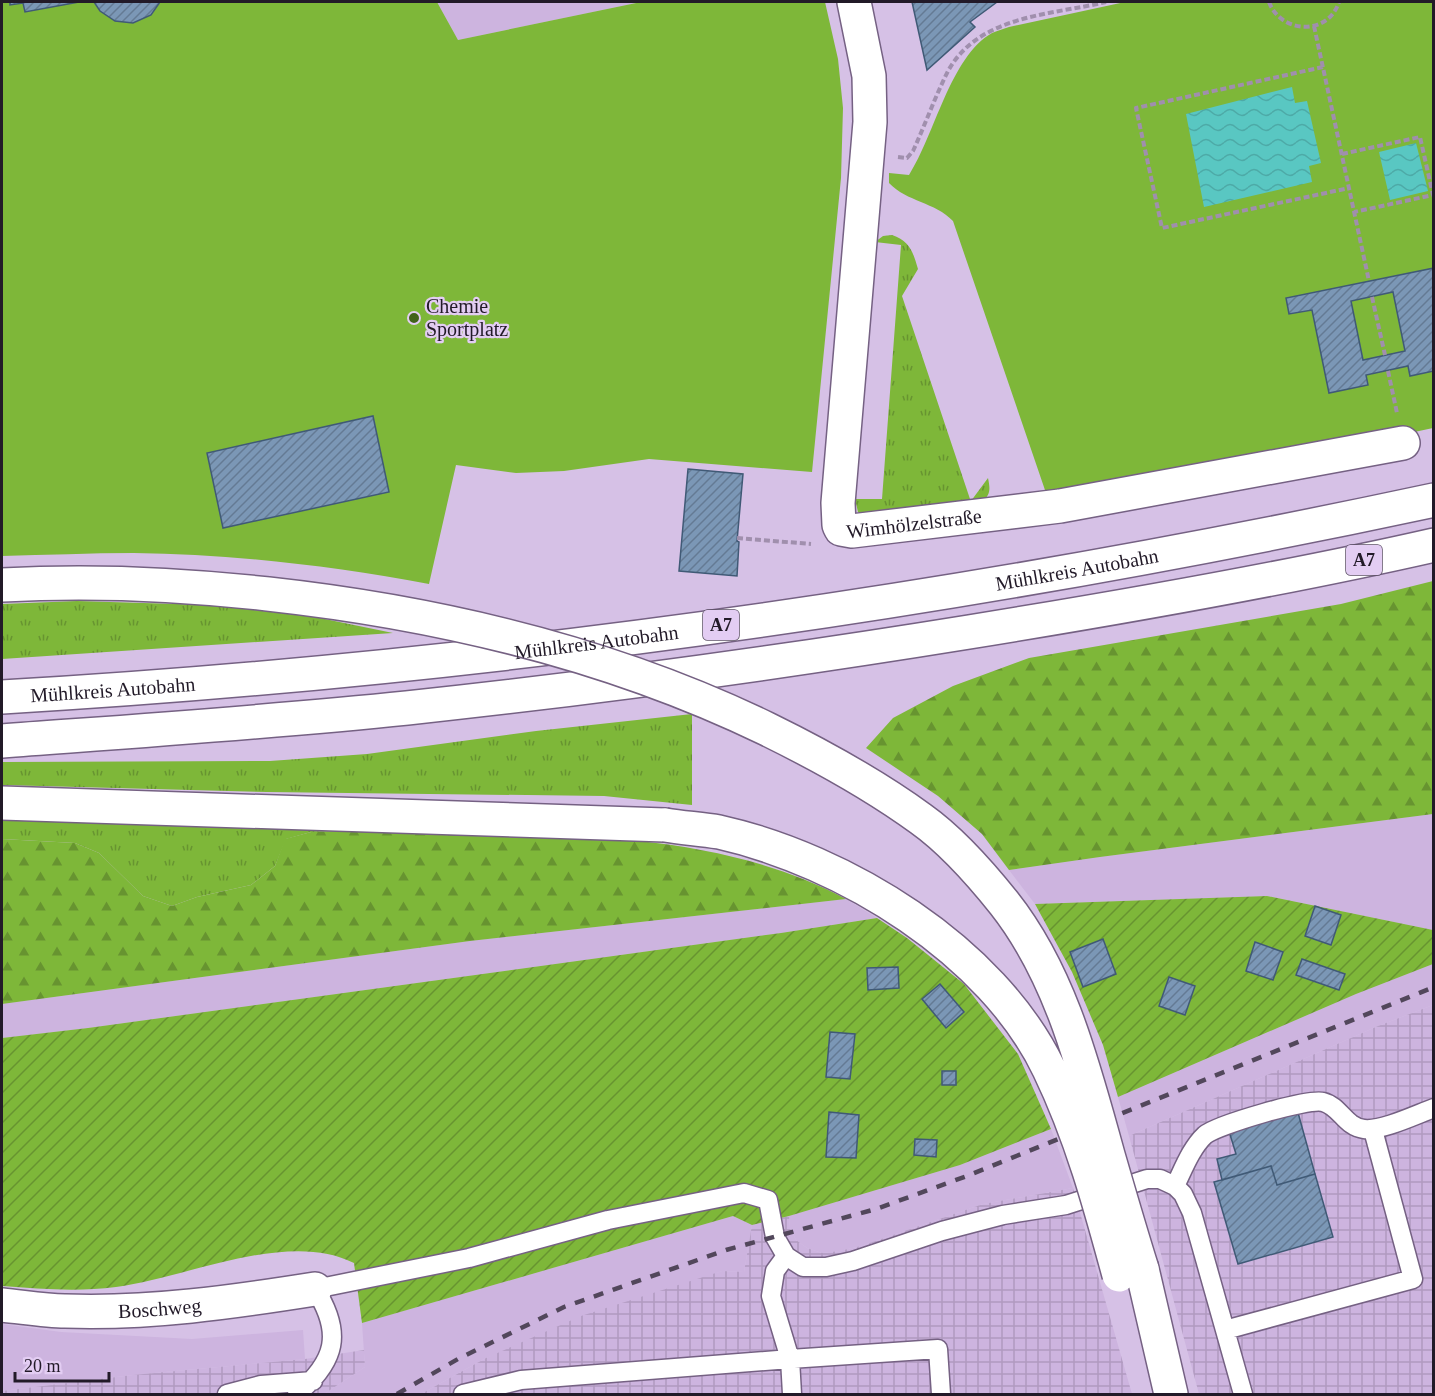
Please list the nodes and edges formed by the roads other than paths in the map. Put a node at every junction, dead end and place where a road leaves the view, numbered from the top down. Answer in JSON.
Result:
{"nodes":[{"id":1,"x":854,"y":2,"type":"edge"},
{"id":2,"x":1403,"y":443,"type":"road end"},
{"id":3,"x":1434,"y":500,"type":"edge"},
{"id":4,"x":1434,"y":545,"type":"edge"},
{"id":5,"x":2,"y":585,"type":"edge"},
{"id":6,"x":2,"y":697,"type":"edge"},
{"id":7,"x":2,"y":741,"type":"edge"},
{"id":8,"x":2,"y":803,"type":"edge"},
{"id":9,"x":1434,"y":1108,"type":"edge"},
{"id":10,"x":1373,"y":1130,"type":"junction"},
{"id":11,"x":1175,"y":1186,"type":"junction"},
{"id":12,"x":786,"y":1256,"type":"junction"},
{"id":13,"x":1130,"y":1272,"type":"junction"},
{"id":14,"x":315,"y":1288,"type":"junction"},
{"id":15,"x":2,"y":1305,"type":"edge"},
{"id":16,"x":1225,"y":1330,"type":"junction"},
{"id":17,"x":790,"y":1359,"type":"junction"},
{"id":18,"x":313,"y":1381,"type":"junction"},
{"id":19,"x":227,"y":1395,"type":"edge"},
{"id":20,"x":297,"y":1395,"type":"edge"},
{"id":21,"x":463,"y":1395,"type":"edge"},
{"id":22,"x":792,"y":1395,"type":"edge"},
{"id":23,"x":941,"y":1395,"type":"edge"},
{"id":24,"x":1167,"y":1395,"type":"edge"},
{"id":25,"x":1171,"y":1395,"type":"edge"},
{"id":26,"x":1243,"y":1395,"type":"edge"}],
"edges":[{"from":1,"to":2,"type":"main road","name":"Wimhölzelstraße"},
{"from":3,"to":6,"type":"main road","name":"Mühlkreis Autobahn","number":"A7"},
{"from":4,"to":7,"type":"main road","number":"A7"},
{"from":5,"to":13,"type":"main road","bridge":true},
{"from":8,"to":13,"type":"main road","bridge":true},
{"from":9,"to":10,"type":"lane"},
{"from":10,"to":11,"type":"lane"},
{"from":10,"to":16,"type":"lane"},
{"from":11,"to":12,"type":"lane"},
{"from":11,"to":16,"type":"lane"},
{"from":12,"to":14,"type":"lane"},
{"from":12,"to":17,"type":"lane"},
{"from":13,"to":24,"type":"main road"},
{"from":13,"to":25,"type":"main road"},
{"from":14,"to":15,"type":"main road","name":"Boschweg"},
{"from":14,"to":18,"type":"lane"},
{"from":16,"to":26,"type":"lane"},
{"from":17,"to":21,"type":"lane"},
{"from":17,"to":22,"type":"lane"},
{"from":17,"to":23,"type":"lane"},
{"from":18,"to":19,"type":"lane"},
{"from":18,"to":20,"type":"lane"}]}
